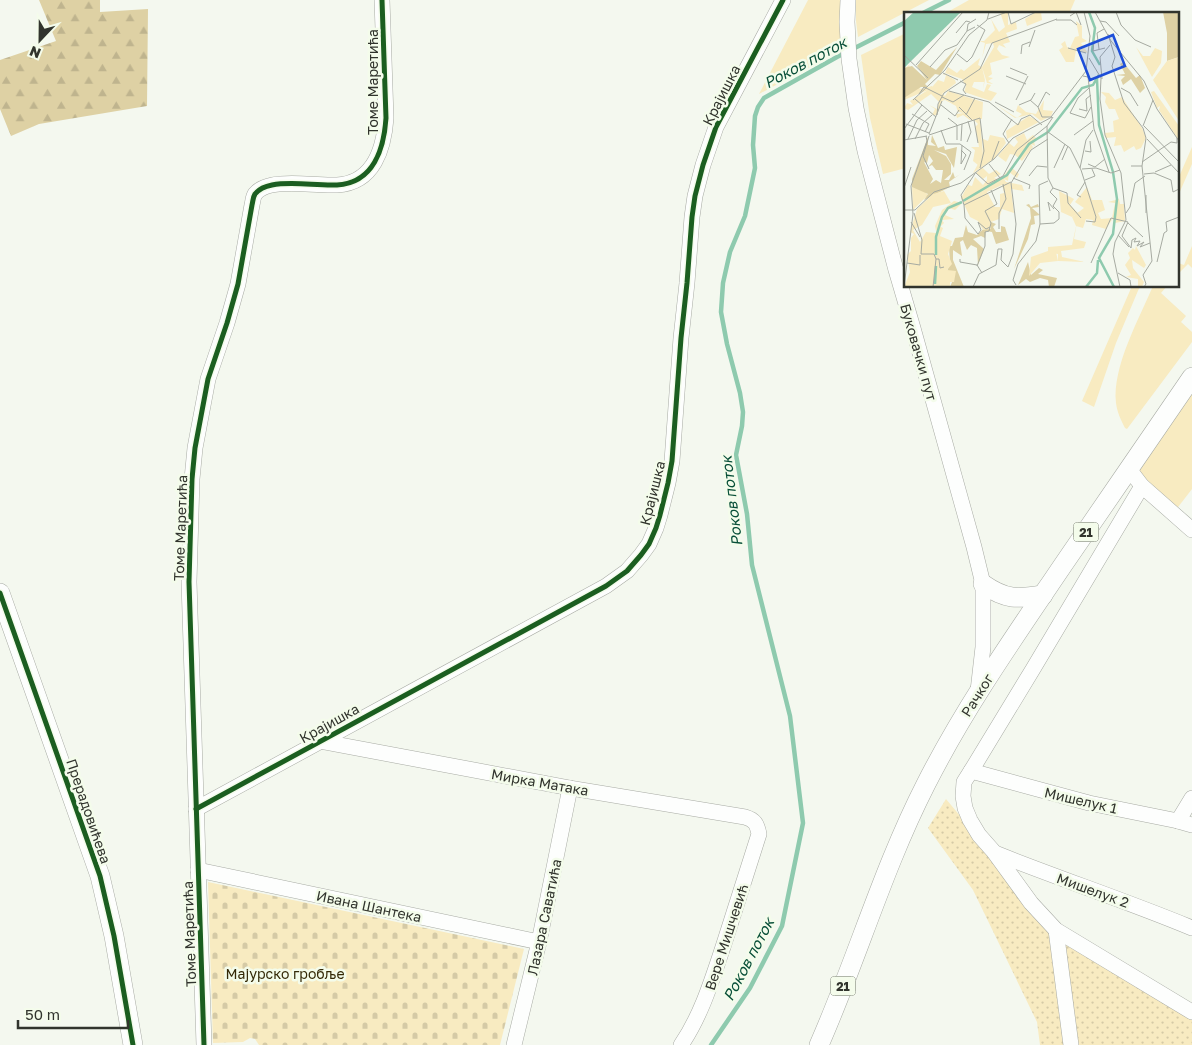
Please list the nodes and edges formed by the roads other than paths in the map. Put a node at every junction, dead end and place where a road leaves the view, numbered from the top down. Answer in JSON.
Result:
{"nodes":[{"id":1,"x":382,"y":0,"type":"edge"},
{"id":2,"x":783,"y":0,"type":"edge"},
{"id":3,"x":848,"y":0,"type":"edge"},
{"id":4,"x":1192,"y":377,"type":"edge"},
{"id":5,"x":1129,"y":469,"type":"junction"},
{"id":6,"x":1142,"y":486,"type":"junction"},
{"id":7,"x":1192,"y":530,"type":"edge"},
{"id":8,"x":983,"y":584,"type":"junction"},
{"id":9,"x":1043,"y":595,"type":"junction"},
{"id":10,"x":3,"y":601,"type":"edge"},
{"id":11,"x":978,"y":695,"type":"junction"},
{"id":12,"x":319,"y":741,"type":"junction"},
{"id":13,"x":970,"y":771,"type":"junction"},
{"id":14,"x":570,"y":788,"type":"junction"},
{"id":15,"x":1192,"y":798,"type":"edge"},
{"id":16,"x":196,"y":809,"type":"junction"},
{"id":17,"x":1185,"y":823,"type":"edge"},
{"id":18,"x":758,"y":825,"type":"joint"},
{"id":19,"x":994,"y":852,"type":"junction"},
{"id":20,"x":198,"y":870,"type":"junction"},
{"id":21,"x":1192,"y":928,"type":"edge"},
{"id":22,"x":1056,"y":930,"type":"junction"},
{"id":23,"x":539,"y":942,"type":"junction"},
{"id":24,"x":1192,"y":1012,"type":"edge"},
{"id":25,"x":133,"y":1045,"type":"edge"},
{"id":26,"x":204,"y":1045,"type":"edge"},
{"id":27,"x":514,"y":1045,"type":"edge"},
{"id":28,"x":680,"y":1045,"type":"edge"},
{"id":29,"x":819,"y":1045,"type":"edge"},
{"id":30,"x":1071,"y":1045,"type":"edge"}],
"edges":[{"from":1,"to":16,"type":"street","name":"Томе Маретића"},
{"from":2,"to":12,"type":"street","name":"Крајишка"},
{"from":3,"to":8,"type":"street","name":"Буковачки пут"},
{"from":4,"to":5,"type":"main road","name":"Рачког","number":"21"},
{"from":5,"to":6,"type":"street"},
{"from":5,"to":9,"type":"main road","name":"Рачког","number":"21"},
{"from":6,"to":7,"type":"street"},
{"from":6,"to":13,"type":"street"},
{"from":8,"to":9,"type":"main road"},
{"from":8,"to":11,"type":"street","name":"Буковачки пут"},
{"from":9,"to":11,"type":"main road","name":"Рачког","number":"21"},
{"from":10,"to":25,"type":"main road","name":"Прерадовићева"},
{"from":11,"to":29,"type":"main road","name":"Рачког","number":"21"},
{"from":12,"to":14,"type":"street","name":"Мирка Матака"},
{"from":12,"to":16,"type":"street","name":"Крајишка"},
{"from":13,"to":17,"type":"street","name":"Мишелук 1"},
{"from":13,"to":19,"type":"street"},
{"from":14,"to":18,"type":"street","name":"Мирка Матака"},
{"from":14,"to":23,"type":"street","name":"Лазара Саватића"},
{"from":15,"to":17,"type":"street"},
{"from":16,"to":20,"type":"street","name":"Томе Маретића"},
{"from":18,"to":28,"type":"street","name":"Вере Мишчевић"},
{"from":19,"to":21,"type":"street","name":"Мишелук 2"},
{"from":19,"to":22,"type":"street"},
{"from":20,"to":23,"type":"street","name":"Ивана Шантека"},
{"from":20,"to":26,"type":"street","name":"Томе Маретића"},
{"from":22,"to":24,"type":"street"},
{"from":22,"to":30,"type":"street"},
{"from":23,"to":27,"type":"street","name":"Лазара Саватића"}]}
